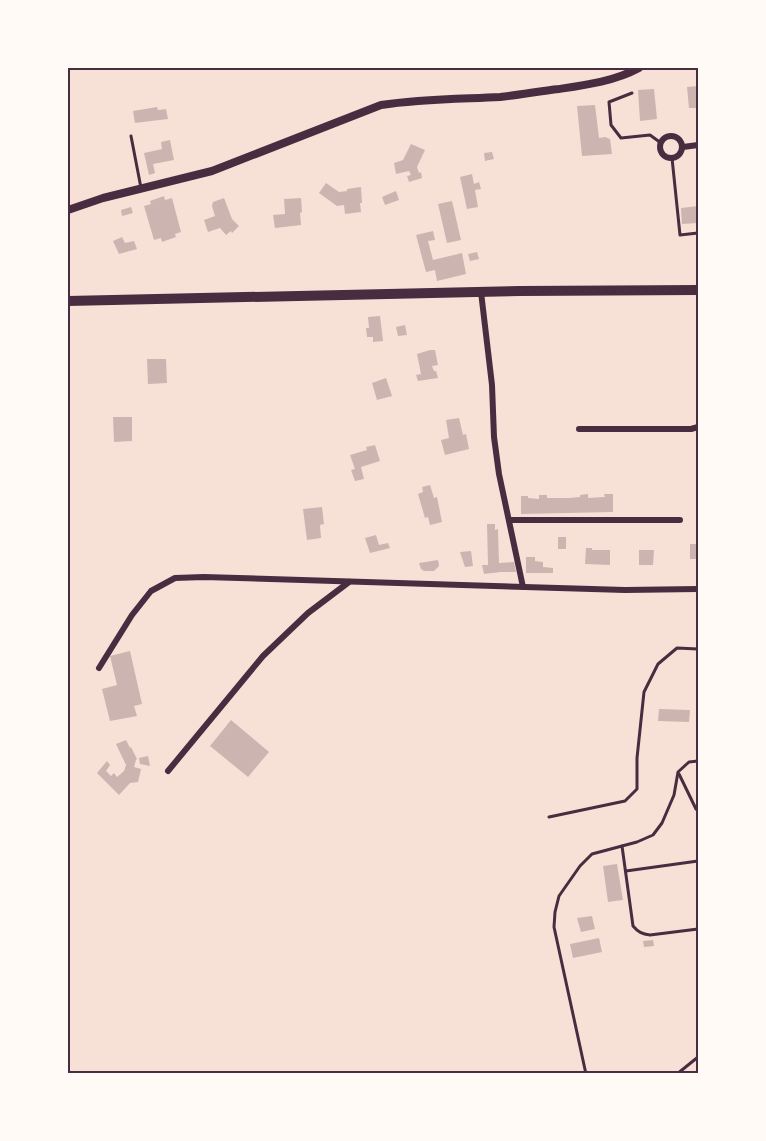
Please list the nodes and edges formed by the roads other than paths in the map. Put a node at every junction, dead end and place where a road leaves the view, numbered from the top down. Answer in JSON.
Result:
{"nodes":[{"id":1,"x":639,"y":68,"type":"edge"},
{"id":2,"x":632,"y":93,"type":"dead end"},
{"id":3,"x":130,"y":136,"type":"dead end"},
{"id":4,"x":660,"y":143,"type":"junction"},
{"id":5,"x":699,"y":145,"type":"edge"},
{"id":6,"x":682,"y":147,"type":"junction"},
{"id":7,"x":672,"y":158,"type":"junction"},
{"id":8,"x":141,"y":189,"type":"junction"},
{"id":9,"x":68,"y":210,"type":"edge"},
{"id":10,"x":699,"y":233,"type":"edge"},
{"id":11,"x":699,"y":290,"type":"edge"},
{"id":12,"x":481,"y":292,"type":"junction"},
{"id":13,"x":68,"y":301,"type":"edge"},
{"id":14,"x":699,"y":427,"type":"edge"},
{"id":15,"x":579,"y":429,"type":"dead end"},
{"id":16,"x":510,"y":520,"type":"junction"},
{"id":17,"x":680,"y":520,"type":"dead end"},
{"id":18,"x":349,"y":582,"type":"junction"},
{"id":19,"x":524,"y":587,"type":"junction"},
{"id":20,"x":699,"y":589,"type":"edge"},
{"id":21,"x":699,"y":649,"type":"edge"},
{"id":22,"x":99,"y":668,"type":"dead end"},
{"id":23,"x":699,"y":761,"type":"edge"},
{"id":24,"x":168,"y":771,"type":"dead end"},
{"id":25,"x":678,"y":772,"type":"junction"},
{"id":26,"x":699,"y":811,"type":"edge"},
{"id":27,"x":549,"y":818,"type":"dead end"},
{"id":28,"x":622,"y":846,"type":"junction"},
{"id":29,"x":699,"y":861,"type":"edge"},
{"id":30,"x":625,"y":871,"type":"junction"},
{"id":31,"x":699,"y":929,"type":"edge"},
{"id":32,"x":699,"y":1057,"type":"edge"},
{"id":33,"x":586,"y":1074,"type":"edge"},
{"id":34,"x":677,"y":1074,"type":"edge"}],
"edges":[{"from":1,"to":8,"type":"street"},
{"from":2,"to":4,"type":"lane"},
{"from":3,"to":8,"type":"lane"},
{"from":4,"to":6,"type":"street"},
{"from":4,"to":7,"type":"street"},
{"from":5,"to":6,"type":"street"},
{"from":6,"to":7,"type":"street"},
{"from":7,"to":10,"type":"lane"},
{"from":8,"to":9,"type":"street"},
{"from":11,"to":12,"type":"main road"},
{"from":12,"to":13,"type":"main road"},
{"from":12,"to":16,"type":"street"},
{"from":14,"to":15,"type":"street"},
{"from":16,"to":17,"type":"street"},
{"from":16,"to":19,"type":"street"},
{"from":18,"to":19,"type":"street"},
{"from":18,"to":22,"type":"street"},
{"from":18,"to":24,"type":"street"},
{"from":19,"to":20,"type":"street"},
{"from":21,"to":27,"type":"lane"},
{"from":23,"to":25,"type":"lane"},
{"from":25,"to":26,"type":"lane"},
{"from":25,"to":28,"type":"lane"},
{"from":28,"to":30,"type":"lane"},
{"from":28,"to":33,"type":"lane"},
{"from":29,"to":30,"type":"lane"},
{"from":30,"to":31,"type":"lane"},
{"from":32,"to":34,"type":"lane"}]}
